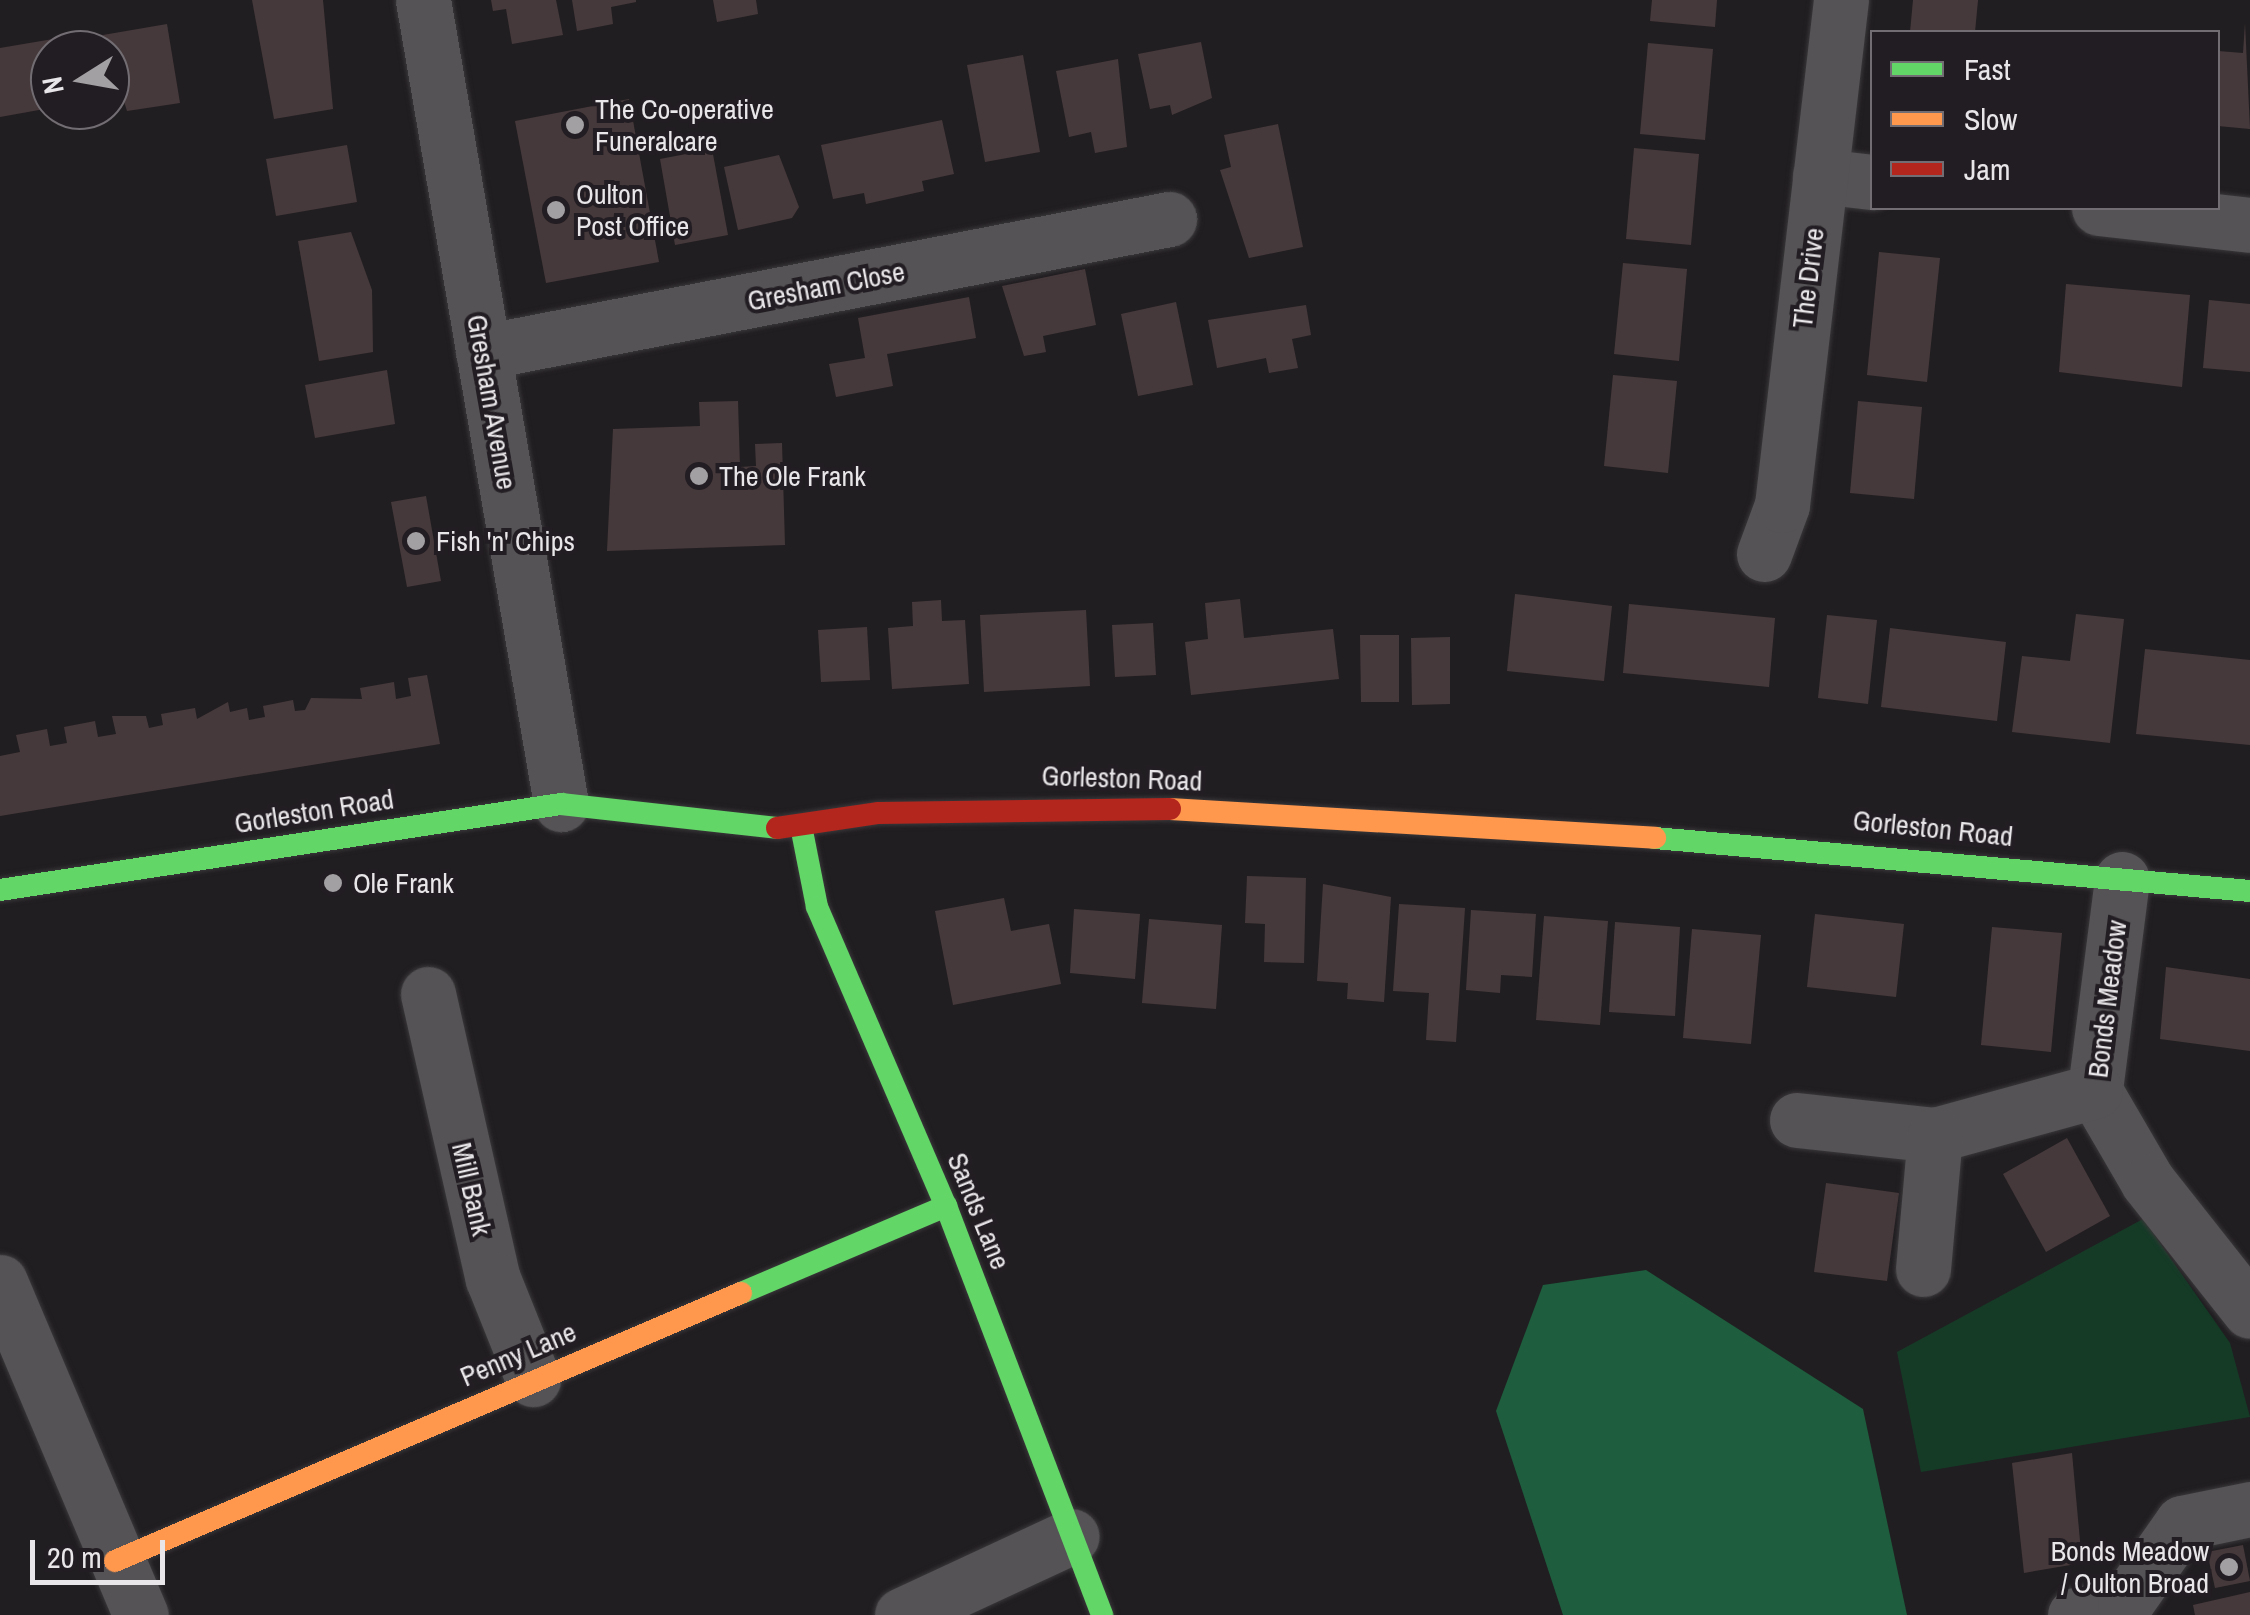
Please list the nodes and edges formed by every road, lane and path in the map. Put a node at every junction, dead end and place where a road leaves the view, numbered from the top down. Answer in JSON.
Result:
{"nodes":[{"id":1,"x":423,"y":0,"type":"edge"},
{"id":2,"x":1841,"y":0,"type":"edge"},
{"id":3,"x":1846,"y":179,"type":"edge"},
{"id":4,"x":2117,"y":210,"type":"edge"},
{"id":5,"x":1169,"y":219,"type":"dead end"},
{"id":6,"x":2250,"y":225,"type":"edge"},
{"id":7,"x":483,"y":352,"type":"junction"},
{"id":8,"x":1764,"y":554,"type":"dead end"},
{"id":9,"x":561,"y":804,"type":"junction"},
{"id":10,"x":802,"y":831,"type":"junction"},
{"id":11,"x":2122,"y":879,"type":"junction"},
{"id":12,"x":0,"y":890,"type":"edge"},
{"id":13,"x":2250,"y":891,"type":"edge"},
{"id":14,"x":428,"y":994,"type":"dead end"},
{"id":15,"x":2095,"y":1091,"type":"junction"},
{"id":16,"x":1797,"y":1120,"type":"dead end"},
{"id":17,"x":1935,"y":1135,"type":"junction"},
{"id":18,"x":946,"y":1206,"type":"junction"},
{"id":19,"x":1923,"y":1269,"type":"dead end"},
{"id":20,"x":0,"y":1282,"type":"edge"},
{"id":21,"x":2250,"y":1311,"type":"edge"},
{"id":22,"x":533,"y":1380,"type":"junction"},
{"id":23,"x":2250,"y":1509,"type":"edge"},
{"id":24,"x":1072,"y":1536,"type":"junction"},
{"id":25,"x":115,"y":1562,"type":"junction"},
{"id":26,"x":141,"y":1615,"type":"edge"},
{"id":27,"x":902,"y":1615,"type":"edge"},
{"id":28,"x":1102,"y":1615,"type":"edge"},
{"id":29,"x":2076,"y":1615,"type":"edge"}],
"edges":[{"from":1,"to":7,"type":"street","name":"Gresham Avenue"},
{"from":2,"to":3,"type":"street","name":"The Drive"},
{"from":3,"to":8,"type":"street","name":"The Drive"},
{"from":4,"to":6,"type":"street"},
{"from":5,"to":7,"type":"street","name":"Gresham Close"},
{"from":7,"to":9,"type":"street","name":"Gresham Avenue"},
{"from":9,"to":10,"type":"main road","name":"Gorleston Road"},
{"from":9,"to":12,"type":"main road","name":"Gorleston Road"},
{"from":10,"to":11,"type":"main road","name":"Gorleston Road"},
{"from":10,"to":18,"type":"main road","name":"Sands Lane"},
{"from":11,"to":13,"type":"main road","name":"Gorleston Road"},
{"from":11,"to":15,"type":"street","name":"Bonds Meadow"},
{"from":14,"to":22,"type":"street","name":"Mill Bank"},
{"from":15,"to":17,"type":"street"},
{"from":15,"to":21,"type":"street","name":"Bonds Meadow"},
{"from":16,"to":17,"type":"street"},
{"from":17,"to":19,"type":"street"},
{"from":18,"to":22,"type":"main road","name":"Penny Lane"},
{"from":18,"to":24,"type":"main road","name":"Sands Lane"},
{"from":20,"to":25,"type":"street"},
{"from":22,"to":25,"type":"main road","name":"Penny Lane"},
{"from":23,"to":29,"type":"street"},
{"from":24,"to":27,"type":"street"},
{"from":24,"to":28,"type":"main road","name":"Sands Lane"},
{"from":25,"to":26,"type":"street"}]}
